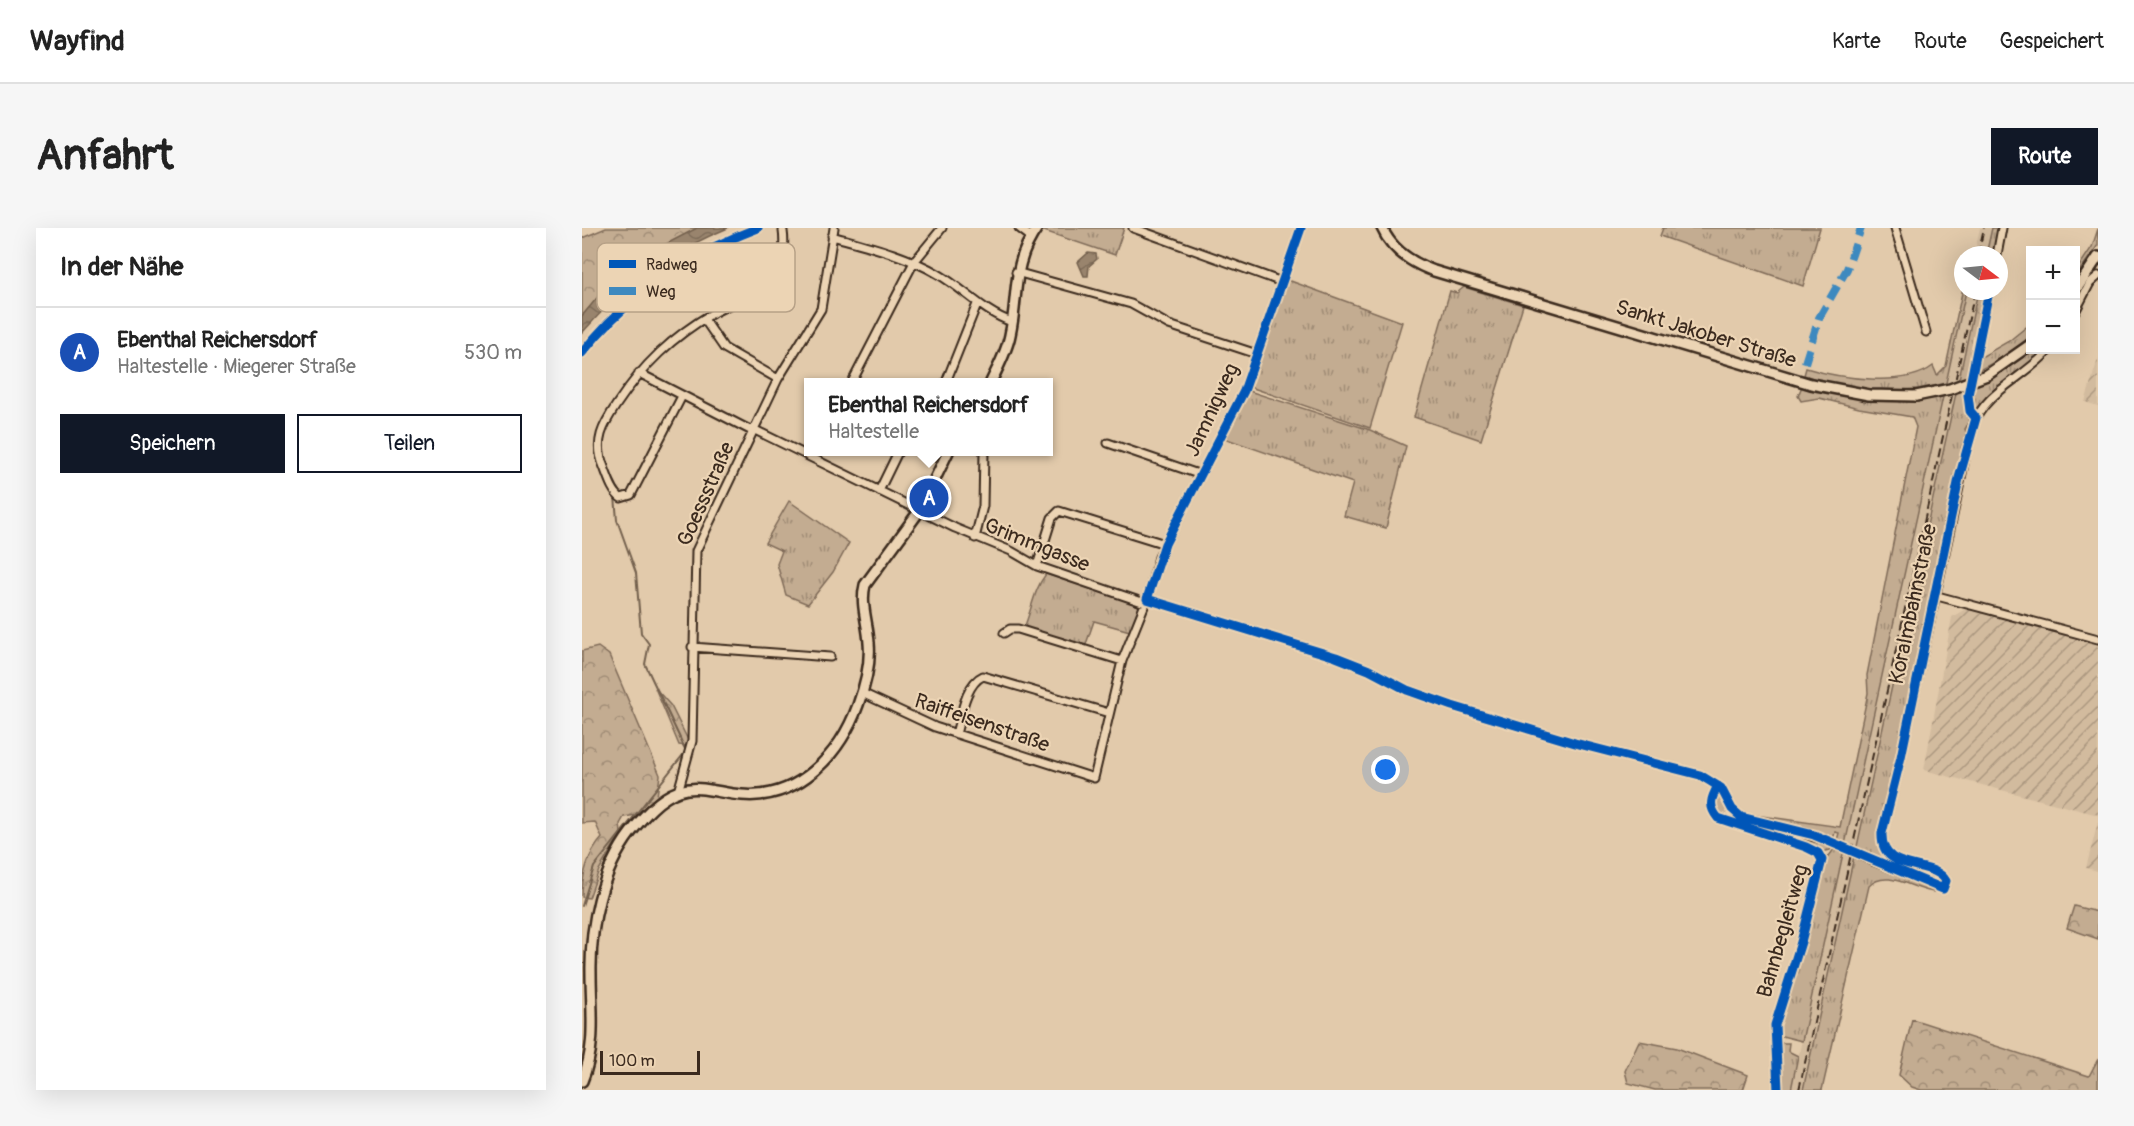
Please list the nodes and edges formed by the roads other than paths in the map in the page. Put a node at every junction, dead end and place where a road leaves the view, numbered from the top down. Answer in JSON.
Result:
{"nodes":[{"id":1,"x":834,"y":228,"type":"edge"},
{"id":2,"x":942,"y":228,"type":"edge"},
{"id":3,"x":1019,"y":228,"type":"edge"},
{"id":4,"x":1037,"y":228,"type":"edge"},
{"id":5,"x":1133,"y":228,"type":"edge"},
{"id":6,"x":1301,"y":228,"type":"edge"},
{"id":7,"x":1382,"y":228,"type":"edge"},
{"id":8,"x":1895,"y":228,"type":"edge"},
{"id":9,"x":2002,"y":228,"type":"edge"},
{"id":10,"x":783,"y":231,"type":"dead end"},
{"id":11,"x":832,"y":236,"type":"junction"},
{"id":12,"x":1031,"y":237,"type":"junction"},
{"id":13,"x":782,"y":243,"type":"edge"},
{"id":14,"x":1998,"y":246,"type":"edge"},
{"id":15,"x":2098,"y":257,"type":"edge"},
{"id":16,"x":914,"y":262,"type":"junction"},
{"id":17,"x":1016,"y":272,"type":"junction"},
{"id":18,"x":2098,"y":276,"type":"edge"},
{"id":19,"x":1282,"y":282,"type":"junction"},
{"id":20,"x":2080,"y":284,"type":"edge"},
{"id":21,"x":1987,"y":300,"type":"edge"},
{"id":22,"x":2080,"y":302,"type":"edge"},
{"id":23,"x":977,"y":304,"type":"junction"},
{"id":24,"x":716,"y":312,"type":"edge"},
{"id":25,"x":704,"y":319,"type":"junction"},
{"id":26,"x":1012,"y":322,"type":"junction"},
{"id":27,"x":1926,"y":332,"type":"dead end"},
{"id":28,"x":2026,"y":348,"type":"edge"},
{"id":29,"x":1257,"y":354,"type":"junction"},
{"id":30,"x":2045,"y":354,"type":"edge"},
{"id":31,"x":639,"y":373,"type":"junction"},
{"id":32,"x":854,"y":378,"type":"edge"},
{"id":33,"x":948,"y":378,"type":"edge"},
{"id":34,"x":993,"y":378,"type":"edge"},
{"id":35,"x":778,"y":379,"type":"junction"},
{"id":36,"x":682,"y":396,"type":"junction"},
{"id":37,"x":1976,"y":418,"type":"junction"},
{"id":38,"x":753,"y":430,"type":"junction"},
{"id":39,"x":1108,"y":443,"type":"dead end"},
{"id":40,"x":804,"y":451,"type":"edge"},
{"id":41,"x":816,"y":456,"type":"edge"},
{"id":42,"x":896,"y":456,"type":"edge"},
{"id":43,"x":946,"y":456,"type":"edge"},
{"id":44,"x":984,"y":456,"type":"edge"},
{"id":45,"x":1201,"y":475,"type":"junction"},
{"id":46,"x":879,"y":491,"type":"junction"},
{"id":47,"x":920,"y":510,"type":"junction"},
{"id":48,"x":975,"y":538,"type":"junction"},
{"id":49,"x":1165,"y":543,"type":"junction"},
{"id":50,"x":1037,"y":566,"type":"junction"},
{"id":51,"x":1941,"y":597,"type":"dead end"},
{"id":52,"x":1146,"y":601,"type":"junction"},
{"id":53,"x":1004,"y":633,"type":"dead end"},
{"id":54,"x":2098,"y":639,"type":"edge"},
{"id":55,"x":692,"y":647,"type":"junction"},
{"id":56,"x":830,"y":657,"type":"dead end"},
{"id":57,"x":1122,"y":661,"type":"junction"},
{"id":58,"x":862,"y":693,"type":"junction"},
{"id":59,"x":1109,"y":713,"type":"junction"},
{"id":60,"x":956,"y":734,"type":"junction"},
{"id":61,"x":1094,"y":778,"type":"joint"},
{"id":62,"x":678,"y":792,"type":"junction"},
{"id":63,"x":1943,"y":889,"type":"joint"},
{"id":64,"x":582,"y":1081,"type":"edge"}],
"edges":[{"from":1,"to":11,"type":"street","name":"Goessstraße"},
{"from":2,"to":16,"type":"street"},
{"from":3,"to":12,"type":"street"},
{"from":4,"to":12,"type":"main road"},
{"from":5,"to":19,"type":"street"},
{"from":6,"to":19,"type":"street","name":"Jamnigweg"},
{"from":7,"to":28,"type":"main road","name":"Sankt Jakober Straße","bridge":true},
{"from":8,"to":27,"type":"street"},
{"from":9,"to":14,"type":"street"},
{"from":10,"to":13,"type":"street"},
{"from":11,"to":16,"type":"street"},
{"from":11,"to":35,"type":"street","name":"Goessstraße"},
{"from":12,"to":17,"type":"main road"},
{"from":15,"to":20,"type":"main road"},
{"from":16,"to":23,"type":"street"},
{"from":16,"to":32,"type":"street"},
{"from":17,"to":26,"type":"main road"},
{"from":17,"to":29,"type":"street"},
{"from":18,"to":22,"type":"street"},
{"from":19,"to":29,"type":"street","name":"Jamnigweg"},
{"from":21,"to":37,"type":"street","name":"Koralmbahnstraße"},
{"from":23,"to":26,"type":"street"},
{"from":23,"to":33,"type":"street"},
{"from":24,"to":25,"type":"street"},
{"from":25,"to":31,"type":"street"},
{"from":25,"to":35,"type":"street"},
{"from":26,"to":34,"type":"main road"},
{"from":29,"to":45,"type":"street","name":"Jamnigweg"},
{"from":30,"to":37,"type":"street"},
{"from":31,"to":36,"type":"street","name":"Grimmgasse"},
{"from":31,"to":36,"type":"street"},
{"from":35,"to":38,"type":"street","name":"Goessstraße"},
{"from":36,"to":38,"type":"street","name":"Grimmgasse"},
{"from":37,"to":63,"type":"street","name":"Koralmbahnstraße"},
{"from":38,"to":40,"type":"street","name":"Grimmgasse"},
{"from":38,"to":55,"type":"street","name":"Goessstraße"},
{"from":39,"to":45,"type":"street","name":"Jamnigweg"},
{"from":41,"to":46,"type":"street","name":"Grimmgasse"},
{"from":42,"to":46,"type":"street"},
{"from":43,"to":47,"type":"main road"},
{"from":44,"to":48,"type":"street"},
{"from":45,"to":49,"type":"street","name":"Jamnigweg"},
{"from":46,"to":47,"type":"street","name":"Grimmgasse"},
{"from":47,"to":48,"type":"street","name":"Grimmgasse"},
{"from":47,"to":58,"type":"main road"},
{"from":48,"to":50,"type":"street","name":"Grimmgasse"},
{"from":49,"to":50,"type":"street"},
{"from":49,"to":52,"type":"street","name":"Jamnigweg"},
{"from":50,"to":52,"type":"street","name":"Grimmgasse"},
{"from":51,"to":54,"type":"street"},
{"from":52,"to":57,"type":"street","name":"Jamnigweg"},
{"from":52,"to":63,"type":"street","name":"Grimmgasse","bridge":true},
{"from":53,"to":57,"type":"street"},
{"from":55,"to":56,"type":"street"},
{"from":55,"to":62,"type":"street","name":"Goessstraße"},
{"from":57,"to":59,"type":"street","name":"Jamnigweg"},
{"from":58,"to":60,"type":"street","name":"Raiffeisenstraße"},
{"from":58,"to":62,"type":"main road"},
{"from":59,"to":60,"type":"street"},
{"from":59,"to":61,"type":"street","name":"Jamnigweg"},
{"from":60,"to":61,"type":"street","name":"Raiffeisenstraße"},
{"from":62,"to":64,"type":"main road"}]}
